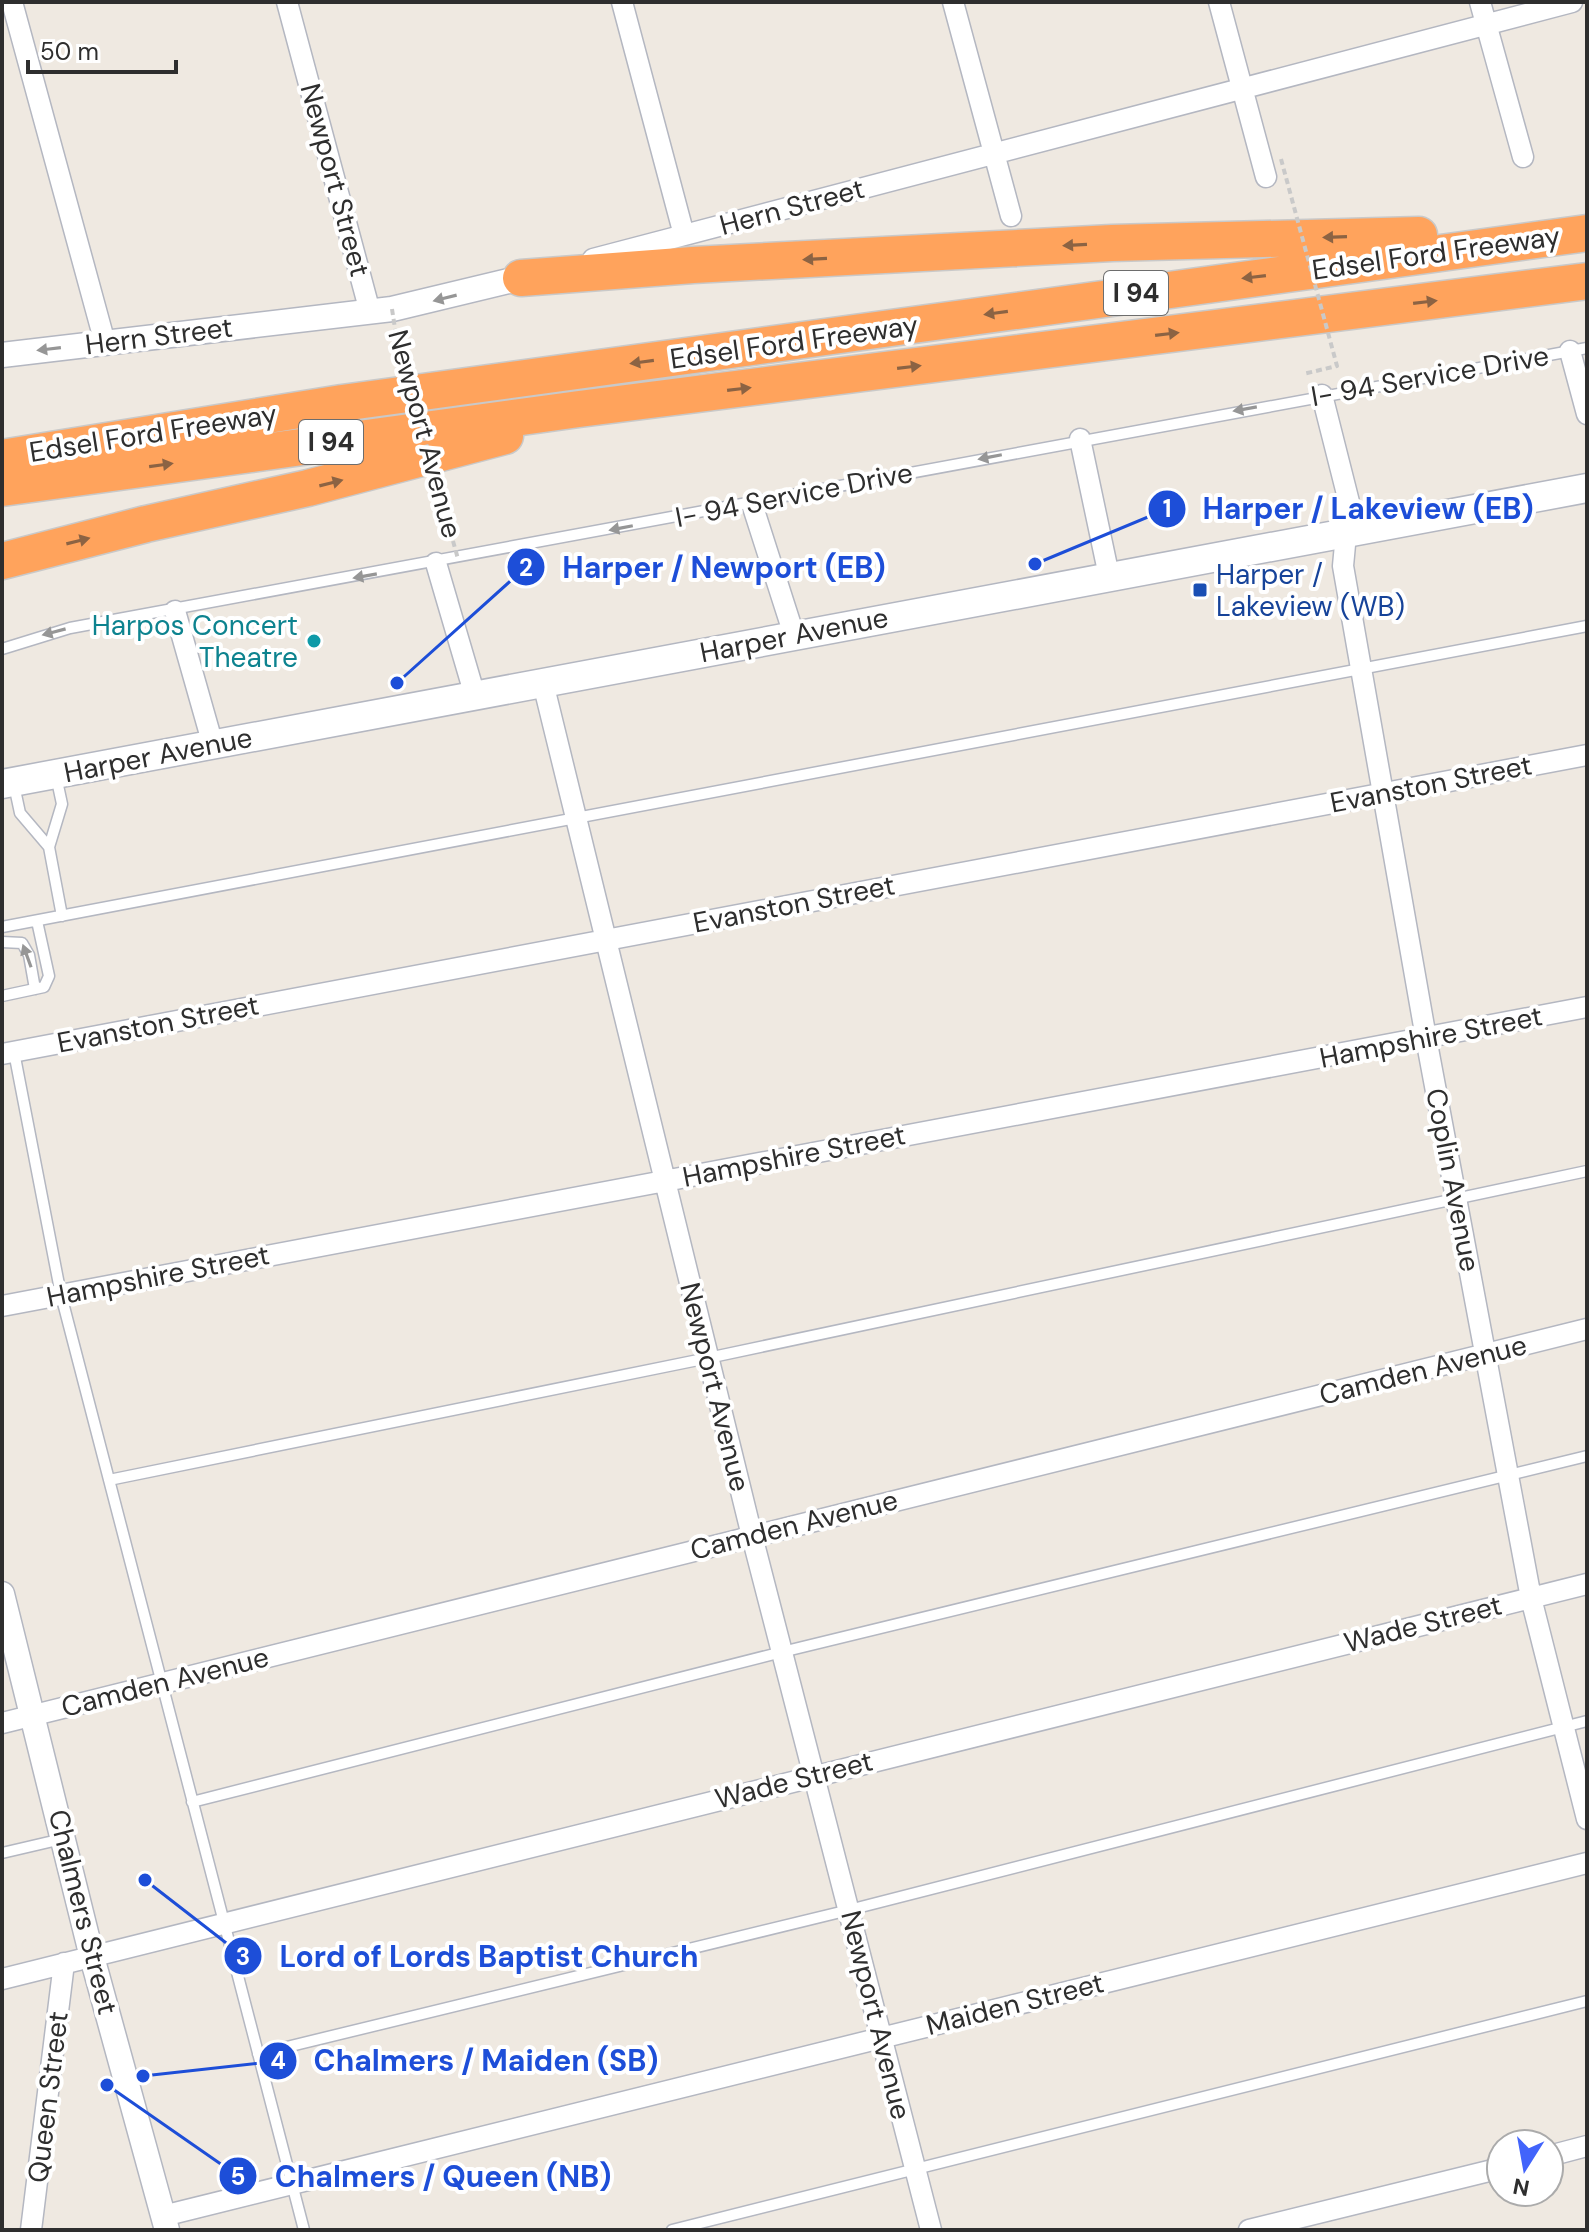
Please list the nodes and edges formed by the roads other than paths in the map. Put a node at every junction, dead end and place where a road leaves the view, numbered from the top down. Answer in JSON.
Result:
{"nodes":[{"id":1,"x":12,"y":2,"type":"edge"},
{"id":2,"x":287,"y":2,"type":"edge"},
{"id":3,"x":622,"y":2,"type":"edge"},
{"id":4,"x":953,"y":2,"type":"edge"},
{"id":5,"x":1219,"y":2,"type":"edge"},
{"id":6,"x":1480,"y":2,"type":"edge"},
{"id":7,"x":1572,"y":2,"type":"edge"},
{"id":8,"x":1486,"y":25,"type":"junction"},
{"id":9,"x":1243,"y":89,"type":"junction"},
{"id":10,"x":995,"y":154,"type":"junction"},
{"id":11,"x":1523,"y":157,"type":"dead end"},
{"id":12,"x":1266,"y":177,"type":"dead end"},
{"id":13,"x":1011,"y":216,"type":"dead end"},
{"id":14,"x":1570,"y":234,"type":"edge"},
{"id":15,"x":684,"y":235,"type":"junction"},
{"id":16,"x":521,"y":278,"type":"junction"},
{"id":17,"x":1587,"y":281,"type":"edge"},
{"id":18,"x":381,"y":311,"type":"junction"},
{"id":19,"x":105,"y":343,"type":"junction"},
{"id":20,"x":1579,"y":350,"type":"edge"},
{"id":21,"x":2,"y":355,"type":"edge"},
{"id":22,"x":1322,"y":395,"type":"junction"},
{"id":23,"x":579,"y":409,"type":"junction"},
{"id":24,"x":1587,"y":414,"type":"edge"},
{"id":25,"x":1080,"y":439,"type":"junction"},
{"id":26,"x":2,"y":458,"type":"edge"},
{"id":27,"x":2,"y":488,"type":"edge"},
{"id":28,"x":1587,"y":488,"type":"edge"},
{"id":29,"x":752,"y":504,"type":"junction"},
{"id":30,"x":1345,"y":533,"type":"junction"},
{"id":31,"x":2,"y":561,"type":"edge"},
{"id":32,"x":436,"y":563,"type":"junction"},
{"id":33,"x":1109,"y":576,"type":"junction"},
{"id":34,"x":175,"y":611,"type":"junction"},
{"id":35,"x":1587,"y":626,"type":"edge"},
{"id":36,"x":794,"y":635,"type":"junction"},
{"id":37,"x":2,"y":649,"type":"edge"},
{"id":38,"x":1362,"y":668,"type":"junction"},
{"id":39,"x":543,"y":683,"type":"junction"},
{"id":40,"x":475,"y":696,"type":"junction"},
{"id":41,"x":213,"y":745,"type":"junction"},
{"id":42,"x":1587,"y":755,"type":"edge"},
{"id":43,"x":56,"y":774,"type":"junction"},
{"id":44,"x":8,"y":783,"type":"edge"},
{"id":45,"x":1383,"y":793,"type":"junction"},
{"id":46,"x":575,"y":817,"type":"junction"},
{"id":47,"x":49,"y":847,"type":"junction"},
{"id":48,"x":62,"y":916,"type":"junction"},
{"id":49,"x":37,"y":921,"type":"junction"},
{"id":50,"x":2,"y":927,"type":"edge"},
{"id":51,"x":604,"y":940,"type":"junction"},
{"id":52,"x":2,"y":942,"type":"edge"},
{"id":53,"x":35,"y":989,"type":"junction"},
{"id":54,"x":2,"y":996,"type":"edge"},
{"id":55,"x":1587,"y":1007,"type":"edge"},
{"id":56,"x":1426,"y":1038,"type":"junction"},
{"id":57,"x":8,"y":1053,"type":"edge"},
{"id":58,"x":1587,"y":1171,"type":"edge"},
{"id":59,"x":664,"y":1181,"type":"junction"},
{"id":60,"x":1457,"y":1199,"type":"junction"},
{"id":61,"x":61,"y":1295,"type":"junction"},
{"id":62,"x":2,"y":1306,"type":"edge"},
{"id":63,"x":1587,"y":1329,"type":"edge"},
{"id":64,"x":1487,"y":1354,"type":"junction"},
{"id":65,"x":708,"y":1358,"type":"junction"},
{"id":66,"x":1587,"y":1456,"type":"edge"},
{"id":67,"x":1508,"y":1476,"type":"junction"},
{"id":68,"x":109,"y":1480,"type":"junction"},
{"id":69,"x":752,"y":1536,"type":"junction"},
{"id":70,"x":1587,"y":1584,"type":"edge"},
{"id":71,"x":1531,"y":1598,"type":"junction"},
{"id":72,"x":3,"y":1602,"type":"edge"},
{"id":73,"x":782,"y":1652,"type":"junction"},
{"id":74,"x":160,"y":1683,"type":"junction"},
{"id":75,"x":33,"y":1715,"type":"junction"},
{"id":76,"x":1587,"y":1721,"type":"edge"},
{"id":77,"x":2,"y":1723,"type":"edge"},
{"id":78,"x":1563,"y":1727,"type":"junction"},
{"id":79,"x":813,"y":1775,"type":"junction"},
{"id":80,"x":192,"y":1802,"type":"junction"},
{"id":81,"x":1587,"y":1819,"type":"edge"},
{"id":82,"x":64,"y":1838,"type":"junction"},
{"id":83,"x":2,"y":1853,"type":"edge"},
{"id":84,"x":1587,"y":1863,"type":"edge"},
{"id":85,"x":849,"y":1910,"type":"junction"},
{"id":86,"x":223,"y":1922,"type":"junction"},
{"id":87,"x":92,"y":1957,"type":"junction"},
{"id":88,"x":64,"y":1963,"type":"junction"},
{"id":89,"x":2,"y":1979,"type":"edge"},
{"id":90,"x":1587,"y":2001,"type":"edge"},
{"id":91,"x":881,"y":2037,"type":"junction"},
{"id":92,"x":258,"y":2054,"type":"junction"},
{"id":93,"x":1587,"y":2146,"type":"edge"},
{"id":94,"x":1565,"y":2152,"type":"edge"},
{"id":95,"x":916,"y":2171,"type":"junction"},
{"id":96,"x":1485,"y":2172,"type":"edge"},
{"id":97,"x":292,"y":2184,"type":"junction"},
{"id":98,"x":165,"y":2223,"type":"edge"},
{"id":99,"x":31,"y":2230,"type":"edge"},
{"id":100,"x":304,"y":2230,"type":"edge"},
{"id":101,"x":672,"y":2230,"type":"edge"},
{"id":102,"x":931,"y":2230,"type":"edge"},
{"id":103,"x":1249,"y":2230,"type":"edge"}],
"edges":[{"from":1,"to":19,"type":"street"},
{"from":2,"to":18,"type":"street","name":"Newport Street"},
{"from":3,"to":15,"type":"street"},
{"from":4,"to":10,"type":"street"},
{"from":5,"to":9,"type":"street"},
{"from":6,"to":8,"type":"street"},
{"from":7,"to":8,"type":"street","name":"Hern Street"},
{"from":8,"to":9,"type":"street","name":"Hern Street"},
{"from":8,"to":11,"type":"street"},
{"from":9,"to":10,"type":"street","name":"Hern Street"},
{"from":9,"to":12,"type":"street"},
{"from":10,"to":13,"type":"street"},
{"from":10,"to":15,"type":"street","name":"Hern Street"},
{"from":14,"to":16,"type":"highway","one_way":true},
{"from":14,"to":26,"type":"highway","name":"Edsel Ford Freeway","number":"I 94","one_way":true},
{"from":15,"to":16,"type":"street","name":"Hern Street"},
{"from":16,"to":18,"type":"street","name":"Hern Street","one_way":true},
{"from":23,"to":17,"type":"highway","name":"Edsel Ford Freeway","number":"I 94","one_way":true},
{"from":18,"to":19,"type":"street","name":"Hern Street"},
{"from":19,"to":21,"type":"street","name":"Hern Street","one_way":true},
{"from":20,"to":22,"type":"lane","name":"I- 94 Service Drive"},
{"from":20,"to":24,"type":"street"},
{"from":22,"to":25,"type":"lane","name":"I- 94 Service Drive","one_way":true},
{"from":22,"to":30,"type":"street","name":"Coplin Avenue"},
{"from":27,"to":23,"type":"highway","name":"Edsel Ford Freeway","number":"I 94","one_way":true},
{"from":31,"to":23,"type":"highway","one_way":true},
{"from":25,"to":29,"type":"lane","name":"I- 94 Service Drive","one_way":true},
{"from":25,"to":33,"type":"street"},
{"from":28,"to":30,"type":"main road","name":"Harper Avenue"},
{"from":29,"to":32,"type":"lane","name":"I- 94 Service Drive","one_way":true},
{"from":29,"to":36,"type":"street"},
{"from":30,"to":33,"type":"main road","name":"Harper Avenue"},
{"from":30,"to":38,"type":"street","name":"Coplin Avenue"},
{"from":32,"to":34,"type":"lane","name":"I- 94 Service Drive","one_way":true},
{"from":32,"to":40,"type":"street","name":"Newport Avenue"},
{"from":33,"to":36,"type":"main road","name":"Harper Avenue"},
{"from":34,"to":37,"type":"lane","name":"I- 94 Service Drive","one_way":true},
{"from":34,"to":41,"type":"street"},
{"from":35,"to":38,"type":"lane"},
{"from":36,"to":39,"type":"main road","name":"Harper Avenue"},
{"from":38,"to":45,"type":"street","name":"Coplin Avenue"},
{"from":38,"to":46,"type":"lane"},
{"from":39,"to":40,"type":"main road","name":"Harper Avenue"},
{"from":39,"to":46,"type":"street","name":"Newport Avenue"},
{"from":40,"to":41,"type":"main road","name":"Harper Avenue"},
{"from":41,"to":43,"type":"main road","name":"Harper Avenue"},
{"from":42,"to":45,"type":"street","name":"Evanston Street"},
{"from":43,"to":44,"type":"main road","name":"Harper Avenue"},
{"from":43,"to":47,"type":"lane"},
{"from":44,"to":47,"type":"lane"},
{"from":45,"to":51,"type":"street","name":"Evanston Street"},
{"from":45,"to":56,"type":"street","name":"Coplin Avenue"},
{"from":46,"to":48,"type":"lane"},
{"from":46,"to":51,"type":"street","name":"Newport Avenue"},
{"from":47,"to":48,"type":"lane"},
{"from":48,"to":49,"type":"lane"},
{"from":49,"to":50,"type":"lane"},
{"from":49,"to":53,"type":"lane"},
{"from":51,"to":57,"type":"street","name":"Evanston Street"},
{"from":51,"to":59,"type":"street","name":"Newport Avenue"},
{"from":53,"to":52,"type":"lane","one_way":true},
{"from":53,"to":54,"type":"lane"},
{"from":55,"to":56,"type":"street","name":"Hampshire Street"},
{"from":56,"to":59,"type":"street","name":"Hampshire Street"},
{"from":56,"to":60,"type":"street","name":"Coplin Avenue"},
{"from":57,"to":61,"type":"lane"},
{"from":58,"to":60,"type":"lane"},
{"from":59,"to":61,"type":"street","name":"Hampshire Street"},
{"from":59,"to":65,"type":"street","name":"Newport Avenue"},
{"from":60,"to":64,"type":"street","name":"Coplin Avenue"},
{"from":60,"to":65,"type":"lane"},
{"from":61,"to":62,"type":"street","name":"Hampshire Street"},
{"from":61,"to":68,"type":"lane"},
{"from":63,"to":64,"type":"street","name":"Camden Avenue"},
{"from":64,"to":67,"type":"street","name":"Coplin Avenue"},
{"from":64,"to":69,"type":"street","name":"Camden Avenue"},
{"from":65,"to":68,"type":"lane"},
{"from":65,"to":69,"type":"street","name":"Newport Avenue"},
{"from":66,"to":67,"type":"lane"},
{"from":67,"to":71,"type":"street","name":"Coplin Avenue"},
{"from":67,"to":73,"type":"lane"},
{"from":68,"to":74,"type":"lane"},
{"from":69,"to":73,"type":"street","name":"Newport Avenue"},
{"from":69,"to":74,"type":"street","name":"Camden Avenue"},
{"from":70,"to":71,"type":"street","name":"Wade Street"},
{"from":71,"to":78,"type":"street","name":"Coplin Avenue"},
{"from":71,"to":79,"type":"street","name":"Wade Street"},
{"from":72,"to":75,"type":"street","name":"Chalmers Street"},
{"from":73,"to":79,"type":"street","name":"Newport Avenue"},
{"from":73,"to":80,"type":"lane"},
{"from":74,"to":75,"type":"street","name":"Camden Avenue"},
{"from":74,"to":80,"type":"lane"},
{"from":75,"to":77,"type":"street","name":"Camden Avenue"},
{"from":75,"to":82,"type":"street","name":"Chalmers Street"},
{"from":76,"to":78,"type":"lane"},
{"from":78,"to":81,"type":"street","name":"Coplin Avenue"},
{"from":78,"to":85,"type":"lane"},
{"from":79,"to":85,"type":"street","name":"Newport Avenue"},
{"from":79,"to":86,"type":"street","name":"Wade Street"},
{"from":80,"to":86,"type":"lane"},
{"from":82,"to":83,"type":"lane"},
{"from":82,"to":87,"type":"street","name":"Chalmers Street"},
{"from":84,"to":91,"type":"street","name":"Maiden Street"},
{"from":85,"to":91,"type":"street","name":"Newport Avenue"},
{"from":85,"to":92,"type":"lane"},
{"from":86,"to":87,"type":"street","name":"Wade Street"},
{"from":86,"to":92,"type":"lane"},
{"from":87,"to":88,"type":"street","name":"Wade Street"},
{"from":87,"to":98,"type":"street","name":"Chalmers Street"},
{"from":88,"to":89,"type":"street","name":"Wade Street"},
{"from":88,"to":99,"type":"street","name":"Queen Street"},
{"from":90,"to":95,"type":"lane"},
{"from":91,"to":95,"type":"street","name":"Newport Avenue"},
{"from":91,"to":97,"type":"street","name":"Maiden Street"},
{"from":92,"to":97,"type":"lane"},
{"from":93,"to":94,"type":"street"},
{"from":95,"to":101,"type":"lane"},
{"from":95,"to":102,"type":"street","name":"Newport Avenue"},
{"from":96,"to":103,"type":"street"},
{"from":97,"to":98,"type":"street","name":"Maiden Street"},
{"from":97,"to":100,"type":"lane"}]}
